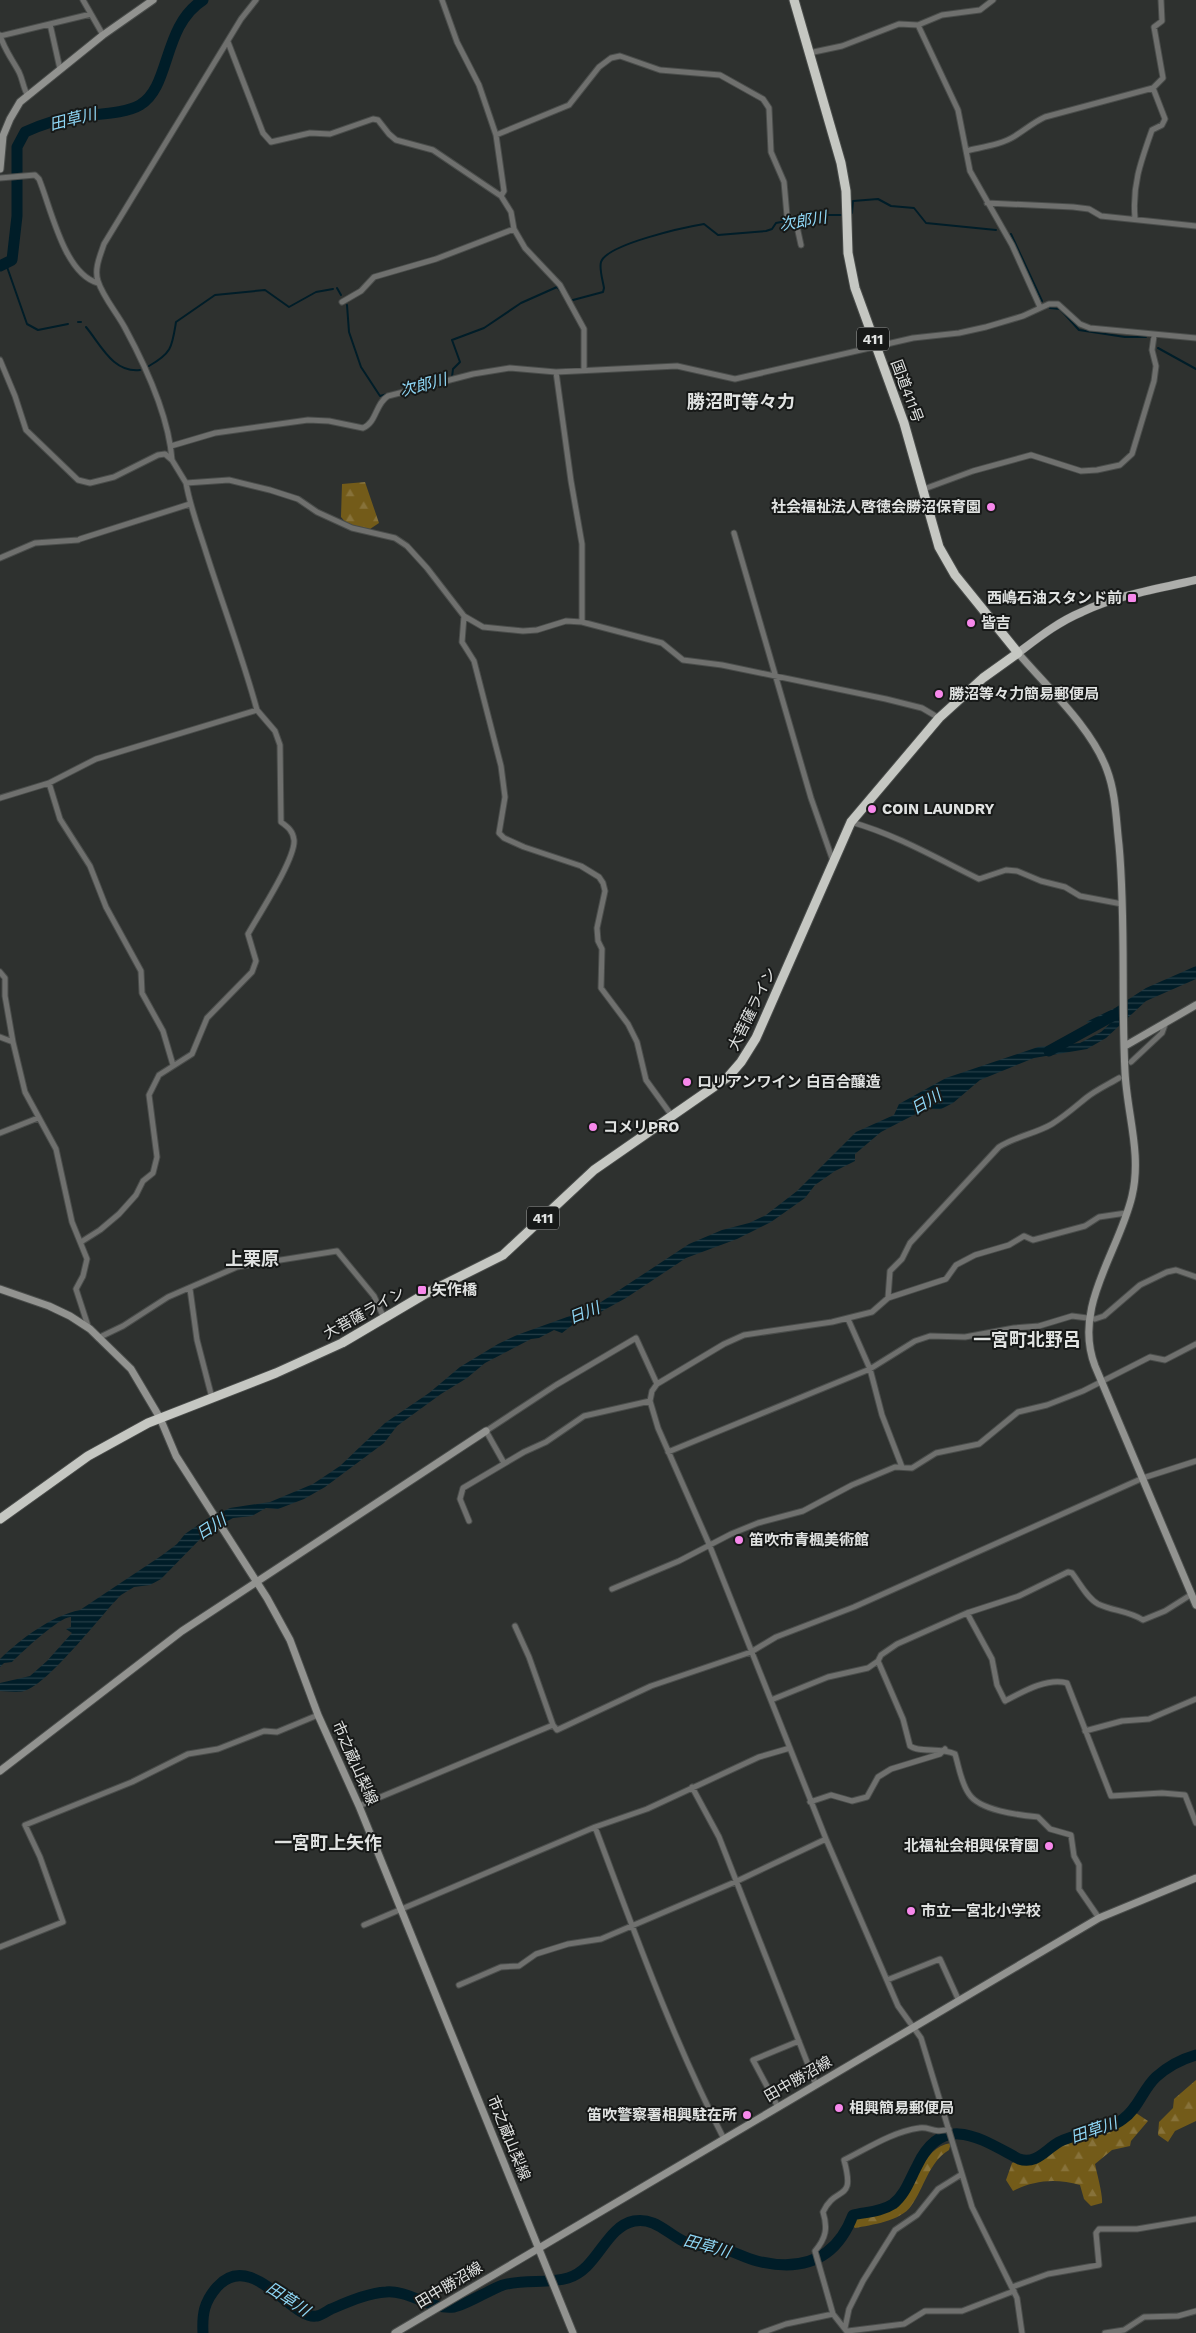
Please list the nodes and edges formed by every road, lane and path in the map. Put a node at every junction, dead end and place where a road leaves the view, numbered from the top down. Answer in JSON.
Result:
{"nodes":[{"id":1,"x":83,"y":0,"type":"edge"},
{"id":2,"x":153,"y":0,"type":"edge"},
{"id":3,"x":256,"y":0,"type":"edge"},
{"id":4,"x":442,"y":0,"type":"edge"},
{"id":5,"x":794,"y":0,"type":"edge"},
{"id":6,"x":994,"y":0,"type":"edge"},
{"id":7,"x":1161,"y":0,"type":"edge"},
{"id":8,"x":91,"y":14,"type":"junction"},
{"id":9,"x":50,"y":24,"type":"junction"},
{"id":10,"x":918,"y":25,"type":"junction"},
{"id":11,"x":104,"y":35,"type":"junction"},
{"id":12,"x":0,"y":36,"type":"edge"},
{"id":13,"x":228,"y":42,"type":"junction"},
{"id":14,"x":809,"y":53,"type":"junction"},
{"id":15,"x":60,"y":69,"type":"junction"},
{"id":16,"x":1153,"y":88,"type":"junction"},
{"id":17,"x":28,"y":96,"type":"junction"},
{"id":18,"x":496,"y":135,"type":"junction"},
{"id":19,"x":966,"y":152,"type":"junction"},
{"id":20,"x":0,"y":168,"type":"edge"},
{"id":21,"x":0,"y":178,"type":"edge"},
{"id":22,"x":501,"y":196,"type":"junction"},
{"id":23,"x":987,"y":203,"type":"junction"},
{"id":24,"x":1135,"y":218,"type":"junction"},
{"id":25,"x":1196,"y":226,"type":"edge"},
{"id":26,"x":514,"y":229,"type":"junction"},
{"id":27,"x":801,"y":244,"type":"dead end"},
{"id":28,"x":98,"y":282,"type":"junction"},
{"id":29,"x":342,"y":302,"type":"dead end"},
{"id":30,"x":1040,"y":307,"type":"junction"},
{"id":31,"x":1154,"y":336,"type":"junction"},
{"id":32,"x":1196,"y":338,"type":"edge"},
{"id":33,"x":876,"y":346,"type":"junction"},
{"id":34,"x":0,"y":360,"type":"edge"},
{"id":35,"x":584,"y":370,"type":"junction"},
{"id":36,"x":556,"y":372,"type":"junction"},
{"id":37,"x":171,"y":446,"type":"junction"},
{"id":38,"x":172,"y":460,"type":"junction"},
{"id":39,"x":186,"y":483,"type":"junction"},
{"id":40,"x":924,"y":489,"type":"junction"},
{"id":41,"x":190,"y":504,"type":"junction"},
{"id":42,"x":734,"y":532,"type":"dead end"},
{"id":43,"x":0,"y":558,"type":"edge"},
{"id":44,"x":1196,"y":580,"type":"edge"},
{"id":45,"x":464,"y":616,"type":"junction"},
{"id":46,"x":582,"y":622,"type":"junction"},
{"id":47,"x":1018,"y":653,"type":"junction"},
{"id":48,"x":776,"y":676,"type":"junction"},
{"id":49,"x":258,"y":710,"type":"junction"},
{"id":50,"x":939,"y":718,"type":"junction"},
{"id":51,"x":48,"y":783,"type":"junction"},
{"id":52,"x":0,"y":798,"type":"edge"},
{"id":53,"x":850,"y":822,"type":"junction"},
{"id":54,"x":833,"y":862,"type":"junction"},
{"id":55,"x":1122,"y":904,"type":"junction"},
{"id":56,"x":0,"y":972,"type":"edge"},
{"id":57,"x":1196,"y":1005,"type":"edge"},
{"id":58,"x":1166,"y":1020,"type":"junction"},
{"id":59,"x":0,"y":1037,"type":"edge"},
{"id":60,"x":13,"y":1042,"type":"junction"},
{"id":61,"x":1124,"y":1046,"type":"junction"},
{"id":62,"x":1131,"y":1062,"type":"dead end"},
{"id":63,"x":173,"y":1065,"type":"junction"},
{"id":64,"x":1120,"y":1078,"type":"dead end"},
{"id":65,"x":672,"y":1116,"type":"junction"},
{"id":66,"x":38,"y":1118,"type":"junction"},
{"id":67,"x":0,"y":1133,"type":"edge"},
{"id":68,"x":1126,"y":1213,"type":"junction"},
{"id":69,"x":81,"y":1242,"type":"junction"},
{"id":70,"x":1196,"y":1277,"type":"edge"},
{"id":71,"x":0,"y":1289,"type":"edge"},
{"id":72,"x":190,"y":1289,"type":"junction"},
{"id":73,"x":888,"y":1298,"type":"junction"},
{"id":74,"x":1089,"y":1317,"type":"junction"},
{"id":75,"x":384,"y":1318,"type":"junction"},
{"id":76,"x":848,"y":1319,"type":"junction"},
{"id":77,"x":90,"y":1330,"type":"junction"},
{"id":78,"x":98,"y":1338,"type":"junction"},
{"id":79,"x":1196,"y":1344,"type":"edge"},
{"id":80,"x":870,"y":1369,"type":"junction"},
{"id":81,"x":1101,"y":1380,"type":"junction"},
{"id":82,"x":657,"y":1384,"type":"junction"},
{"id":83,"x":212,"y":1398,"type":"junction"},
{"id":84,"x":650,"y":1401,"type":"junction"},
{"id":85,"x":160,"y":1418,"type":"junction"},
{"id":86,"x":486,"y":1431,"type":"junction"},
{"id":87,"x":668,"y":1452,"type":"junction"},
{"id":88,"x":1196,"y":1461,"type":"edge"},
{"id":89,"x":504,"y":1463,"type":"junction"},
{"id":90,"x":902,"y":1467,"type":"junction"},
{"id":91,"x":1143,"y":1478,"type":"junction"},
{"id":92,"x":0,"y":1519,"type":"edge"},
{"id":93,"x":469,"y":1521,"type":"dead end"},
{"id":94,"x":709,"y":1544,"type":"junction"},
{"id":95,"x":255,"y":1582,"type":"junction"},
{"id":96,"x":612,"y":1589,"type":"dead end"},
{"id":97,"x":1192,"y":1594,"type":"junction"},
{"id":98,"x":1196,"y":1605,"type":"edge"},
{"id":99,"x":967,"y":1613,"type":"junction"},
{"id":100,"x":515,"y":1626,"type":"dead end"},
{"id":101,"x":751,"y":1652,"type":"junction"},
{"id":102,"x":878,"y":1661,"type":"junction"},
{"id":103,"x":1196,"y":1699,"type":"edge"},
{"id":104,"x":771,"y":1700,"type":"junction"},
{"id":105,"x":318,"y":1715,"type":"junction"},
{"id":106,"x":552,"y":1725,"type":"junction"},
{"id":107,"x":1084,"y":1731,"type":"junction"},
{"id":108,"x":790,"y":1748,"type":"junction"},
{"id":109,"x":945,"y":1749,"type":"junction"},
{"id":110,"x":0,"y":1771,"type":"edge"},
{"id":111,"x":692,"y":1787,"type":"junction"},
{"id":112,"x":810,"y":1802,"type":"junction"},
{"id":113,"x":359,"y":1806,"type":"junction"},
{"id":114,"x":1196,"y":1822,"type":"edge"},
{"id":115,"x":595,"y":1827,"type":"junction"},
{"id":116,"x":826,"y":1839,"type":"junction"},
{"id":117,"x":1196,"y":1878,"type":"edge"},
{"id":118,"x":735,"y":1882,"type":"junction"},
{"id":119,"x":400,"y":1909,"type":"junction"},
{"id":120,"x":1099,"y":1918,"type":"junction"},
{"id":121,"x":364,"y":1925,"type":"dead end"},
{"id":122,"x":633,"y":1925,"type":"junction"},
{"id":123,"x":0,"y":1947,"type":"edge"},
{"id":124,"x":887,"y":1980,"type":"junction"},
{"id":125,"x":460,"y":1985,"type":"dead end"},
{"id":126,"x":959,"y":2001,"type":"junction"},
{"id":127,"x":913,"y":2027,"type":"junction"},
{"id":128,"x":799,"y":2041,"type":"junction"},
{"id":129,"x":816,"y":2085,"type":"junction"},
{"id":130,"x":778,"y":2107,"type":"junction"},
{"id":131,"x":949,"y":2131,"type":"junction"},
{"id":132,"x":724,"y":2139,"type":"junction"},
{"id":133,"x":962,"y":2174,"type":"junction"},
{"id":134,"x":1196,"y":2219,"type":"edge"},
{"id":135,"x":539,"y":2248,"type":"junction"},
{"id":136,"x":1013,"y":2289,"type":"junction"},
{"id":137,"x":1196,"y":2311,"type":"edge"},
{"id":138,"x":833,"y":2314,"type":"junction"},
{"id":139,"x":847,"y":2331,"type":"edge"},
{"id":140,"x":395,"y":2333,"type":"edge"},
{"id":141,"x":573,"y":2333,"type":"edge"},
{"id":142,"x":761,"y":2333,"type":"edge"},
{"id":143,"x":1022,"y":2333,"type":"edge"},
{"id":144,"x":1105,"y":2333,"type":"edge"}],
"edges":[{"from":1,"to":8,"type":"street"},
{"from":2,"to":11,"type":"main road"},
{"from":3,"to":13,"type":"street"},
{"from":4,"to":18,"type":"street"},
{"from":5,"to":14,"type":"highway","name":"国道411号","number":"411"},
{"from":6,"to":10,"type":"street"},
{"from":7,"to":16,"type":"street"},
{"from":8,"to":9,"type":"street"},
{"from":8,"to":11,"type":"street"},
{"from":9,"to":12,"type":"street"},
{"from":9,"to":15,"type":"street"},
{"from":10,"to":14,"type":"street"},
{"from":10,"to":19,"type":"street"},
{"from":11,"to":15,"type":"main road"},
{"from":12,"to":17,"type":"street"},
{"from":13,"to":22,"type":"street"},
{"from":13,"to":28,"type":"street"},
{"from":14,"to":33,"type":"highway","name":"国道411号","number":"411"},
{"from":15,"to":17,"type":"main road"},
{"from":16,"to":19,"type":"street"},
{"from":16,"to":24,"type":"street"},
{"from":17,"to":20,"type":"main road"},
{"from":18,"to":22,"type":"street"},
{"from":18,"to":27,"type":"street"},
{"from":19,"to":23,"type":"street"},
{"from":21,"to":28,"type":"street"},
{"from":22,"to":26,"type":"street"},
{"from":23,"to":24,"type":"street"},
{"from":23,"to":30,"type":"street"},
{"from":24,"to":25,"type":"street"},
{"from":26,"to":29,"type":"street"},
{"from":26,"to":35,"type":"street"},
{"from":28,"to":37,"type":"street"},
{"from":30,"to":31,"type":"street"},
{"from":30,"to":33,"type":"street"},
{"from":31,"to":32,"type":"street"},
{"from":31,"to":40,"type":"street"},
{"from":33,"to":35,"type":"street"},
{"from":33,"to":40,"type":"highway","name":"国道411号","number":"411"},
{"from":34,"to":38,"type":"street"},
{"from":35,"to":36,"type":"street"},
{"from":36,"to":37,"type":"street"},
{"from":36,"to":46,"type":"street"},
{"from":37,"to":38,"type":"street"},
{"from":38,"to":39,"type":"street"},
{"from":39,"to":41,"type":"street"},
{"from":39,"to":45,"type":"street"},
{"from":40,"to":47,"type":"highway","name":"国道411号","number":"411"},
{"from":41,"to":43,"type":"street"},
{"from":41,"to":49,"type":"street"},
{"from":42,"to":48,"type":"street"},
{"from":44,"to":47,"type":"main road"},
{"from":45,"to":46,"type":"street"},
{"from":45,"to":65,"type":"street"},
{"from":46,"to":48,"type":"street"},
{"from":47,"to":50,"type":"highway","name":"大菩薩ライン","number":"411"},
{"from":47,"to":55,"type":"main road"},
{"from":48,"to":50,"type":"street"},
{"from":48,"to":54,"type":"street"},
{"from":49,"to":51,"type":"street"},
{"from":49,"to":63,"type":"street"},
{"from":50,"to":53,"type":"highway","name":"大菩薩ライン","number":"411"},
{"from":51,"to":52,"type":"street"},
{"from":51,"to":63,"type":"street"},
{"from":53,"to":54,"type":"highway","name":"大菩薩ライン","number":"411"},
{"from":53,"to":55,"type":"street"},
{"from":54,"to":65,"type":"highway","name":"大菩薩ライン","number":"411"},
{"from":55,"to":61,"type":"main road"},
{"from":56,"to":60,"type":"street"},
{"from":57,"to":58,"type":"main road"},
{"from":58,"to":61,"type":"main road"},
{"from":58,"to":62,"type":"street"},
{"from":59,"to":60,"type":"street"},
{"from":60,"to":66,"type":"street"},
{"from":61,"to":68,"type":"main road"},
{"from":63,"to":69,"type":"street"},
{"from":64,"to":73,"type":"street"},
{"from":65,"to":75,"type":"highway","name":"大菩薩ライン","number":"411"},
{"from":66,"to":67,"type":"street"},
{"from":66,"to":69,"type":"street"},
{"from":68,"to":73,"type":"street"},
{"from":68,"to":74,"type":"main road"},
{"from":69,"to":77,"type":"street"},
{"from":70,"to":74,"type":"street"},
{"from":71,"to":77,"type":"main road","name":"市之蔵山梨線"},
{"from":72,"to":75,"type":"street"},
{"from":72,"to":78,"type":"street"},
{"from":72,"to":83,"type":"street"},
{"from":73,"to":76,"type":"street"},
{"from":74,"to":80,"type":"street"},
{"from":74,"to":81,"type":"main road"},
{"from":75,"to":83,"type":"highway","name":"大菩薩ライン","number":"411"},
{"from":76,"to":80,"type":"street"},
{"from":76,"to":82,"type":"street"},
{"from":77,"to":78,"type":"main road","name":"市之蔵山梨線"},
{"from":78,"to":85,"type":"main road","name":"市之蔵山梨線"},
{"from":79,"to":81,"type":"street"},
{"from":80,"to":87,"type":"street"},
{"from":80,"to":90,"type":"street"},
{"from":81,"to":90,"type":"street"},
{"from":81,"to":91,"type":"main road"},
{"from":82,"to":84,"type":"street"},
{"from":82,"to":86,"type":"street"},
{"from":83,"to":85,"type":"highway","name":"大菩薩ライン","number":"411"},
{"from":84,"to":87,"type":"street"},
{"from":84,"to":89,"type":"street"},
{"from":85,"to":92,"type":"highway","name":"大菩薩ライン","number":"411"},
{"from":85,"to":95,"type":"main road","name":"市之蔵山梨線"},
{"from":86,"to":89,"type":"street"},
{"from":86,"to":95,"type":"main road"},
{"from":87,"to":94,"type":"street"},
{"from":88,"to":91,"type":"street"},
{"from":89,"to":93,"type":"street"},
{"from":90,"to":94,"type":"street"},
{"from":91,"to":97,"type":"main road"},
{"from":91,"to":101,"type":"street"},
{"from":94,"to":96,"type":"street"},
{"from":94,"to":101,"type":"street"},
{"from":95,"to":105,"type":"main road","name":"市之蔵山梨線"},
{"from":95,"to":110,"type":"main road"},
{"from":97,"to":98,"type":"main road"},
{"from":97,"to":99,"type":"street"},
{"from":99,"to":102,"type":"street"},
{"from":99,"to":107,"type":"street"},
{"from":100,"to":106,"type":"street"},
{"from":101,"to":104,"type":"street"},
{"from":101,"to":106,"type":"street"},
{"from":102,"to":104,"type":"street"},
{"from":102,"to":109,"type":"street"},
{"from":103,"to":107,"type":"street"},
{"from":104,"to":108,"type":"street"},
{"from":105,"to":113,"type":"main road","name":"市之蔵山梨線"},
{"from":105,"to":123,"type":"street"},
{"from":106,"to":113,"type":"street"},
{"from":107,"to":114,"type":"street"},
{"from":108,"to":111,"type":"street"},
{"from":108,"to":112,"type":"street"},
{"from":109,"to":112,"type":"street"},
{"from":109,"to":120,"type":"street"},
{"from":111,"to":115,"type":"street"},
{"from":111,"to":118,"type":"street"},
{"from":112,"to":116,"type":"street"},
{"from":113,"to":119,"type":"main road","name":"市之蔵山梨線"},
{"from":115,"to":119,"type":"street"},
{"from":115,"to":122,"type":"street"},
{"from":116,"to":118,"type":"street"},
{"from":116,"to":124,"type":"street"},
{"from":117,"to":120,"type":"main road","name":"田中勝沼線"},
{"from":118,"to":122,"type":"street"},
{"from":118,"to":128,"type":"street"},
{"from":119,"to":121,"type":"street"},
{"from":119,"to":135,"type":"main road","name":"市之蔵山梨線"},
{"from":120,"to":126,"type":"main road","name":"田中勝沼線"},
{"from":122,"to":125,"type":"street"},
{"from":122,"to":132,"type":"street"},
{"from":124,"to":126,"type":"street"},
{"from":124,"to":127,"type":"street"},
{"from":126,"to":127,"type":"main road","name":"田中勝沼線"},
{"from":127,"to":129,"type":"main road","name":"田中勝沼線"},
{"from":127,"to":131,"type":"street"},
{"from":128,"to":129,"type":"street"},
{"from":128,"to":130,"type":"street"},
{"from":129,"to":130,"type":"main road","name":"田中勝沼線"},
{"from":130,"to":132,"type":"main road","name":"田中勝沼線"},
{"from":131,"to":133,"type":"street"},
{"from":131,"to":138,"type":"street"},
{"from":132,"to":135,"type":"main road","name":"田中勝沼線"},
{"from":133,"to":136,"type":"street"},
{"from":133,"to":139,"type":"street"},
{"from":134,"to":136,"type":"street"},
{"from":135,"to":140,"type":"main road","name":"田中勝沼線"},
{"from":135,"to":141,"type":"main road","name":"市之蔵山梨線"},
{"from":136,"to":139,"type":"street"},
{"from":136,"to":143,"type":"street"},
{"from":137,"to":144,"type":"street"},
{"from":138,"to":139,"type":"street"},
{"from":138,"to":142,"type":"street"}]}
